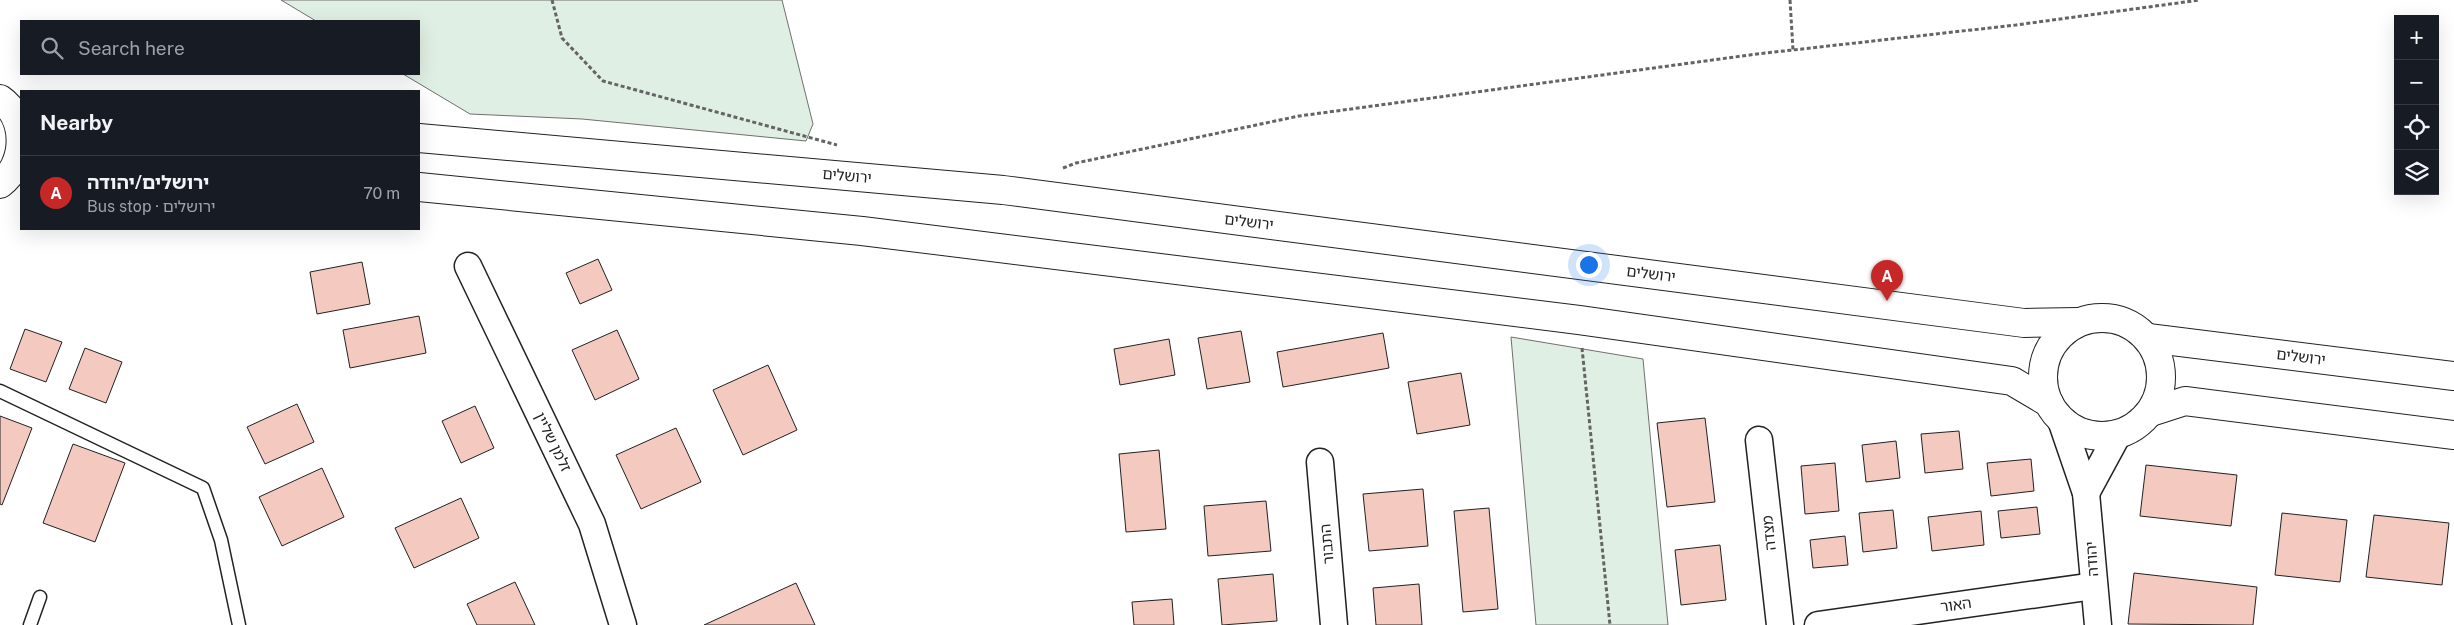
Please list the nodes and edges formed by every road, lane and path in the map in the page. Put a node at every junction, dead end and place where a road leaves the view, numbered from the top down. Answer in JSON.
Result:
{"nodes":[{"id":1,"x":552,"y":0,"type":"edge"},
{"id":2,"x":1790,"y":0,"type":"edge"},
{"id":3,"x":2200,"y":0,"type":"edge"},
{"id":4,"x":1793,"y":50,"type":"junction"},
{"id":5,"x":8,"y":101,"type":"edge"},
{"id":6,"x":20,"y":131,"type":"edge"},
{"id":7,"x":420,"y":138,"type":"edge"},
{"id":8,"x":841,"y":146,"type":"dead end"},
{"id":9,"x":20,"y":155,"type":"edge"},
{"id":10,"x":1058,"y":170,"type":"dead end"},
{"id":11,"x":0,"y":184,"type":"edge"},
{"id":12,"x":420,"y":188,"type":"edge"},
{"id":13,"x":468,"y":266,"type":"dead end"},
{"id":14,"x":1579,"y":320,"type":"junction"},
{"id":15,"x":2078,"y":322,"type":"junction"},
{"id":16,"x":2148,"y":338,"type":"junction"},
{"id":17,"x":2454,"y":376,"type":"edge"},
{"id":18,"x":0,"y":391,"type":"edge"},
{"id":19,"x":2055,"y":412,"type":"junction"},
{"id":20,"x":2151,"y":412,"type":"junction"},
{"id":21,"x":2118,"y":434,"type":"junction"},
{"id":22,"x":2454,"y":435,"type":"edge"},
{"id":23,"x":1759,"y":440,"type":"dead end"},
{"id":24,"x":1320,"y":462,"type":"dead end"},
{"id":25,"x":2086,"y":493,"type":"junction"},
{"id":26,"x":2094,"y":586,"type":"junction"},
{"id":27,"x":40,"y":596,"type":"dead end"},
{"id":28,"x":30,"y":625,"type":"edge"},
{"id":29,"x":238,"y":625,"type":"edge"},
{"id":30,"x":622,"y":625,"type":"edge"},
{"id":31,"x":1334,"y":625,"type":"edge"},
{"id":32,"x":1610,"y":625,"type":"edge"},
{"id":33,"x":1780,"y":625,"type":"edge"},
{"id":34,"x":1818,"y":625,"type":"edge"},
{"id":35,"x":2098,"y":625,"type":"edge"}],
"edges":[{"from":1,"to":8,"type":"path"},
{"from":2,"to":4,"type":"path"},
{"from":3,"to":4,"type":"path"},
{"from":4,"to":10,"type":"path"},
{"from":5,"to":6,"type":"street"},
{"from":7,"to":15,"type":"street","name":"ירושלים"},
{"from":9,"to":11,"type":"street"},
{"from":12,"to":14,"type":"street"},
{"from":13,"to":30,"type":"street","name":"זלמן שליין"},
{"from":14,"to":19,"type":"street"},
{"from":14,"to":32,"type":"path"},
{"from":15,"to":16,"type":"street"},
{"from":15,"to":19,"type":"street"},
{"from":16,"to":17,"type":"street","name":"ירושלים"},
{"from":16,"to":20,"type":"street"},
{"from":18,"to":29,"type":"lane"},
{"from":19,"to":21,"type":"street"},
{"from":19,"to":25,"type":"street","name":"יהודה"},
{"from":20,"to":21,"type":"street"},
{"from":20,"to":22,"type":"street"},
{"from":21,"to":25,"type":"street"},
{"from":23,"to":33,"type":"street","name":"מצדה"},
{"from":24,"to":31,"type":"street","name":"התבור"},
{"from":25,"to":26,"type":"street","name":"יהודה"},
{"from":26,"to":34,"type":"street","name":"האור"},
{"from":26,"to":35,"type":"street","name":"יהודה"},
{"from":27,"to":28,"type":"lane"}]}
